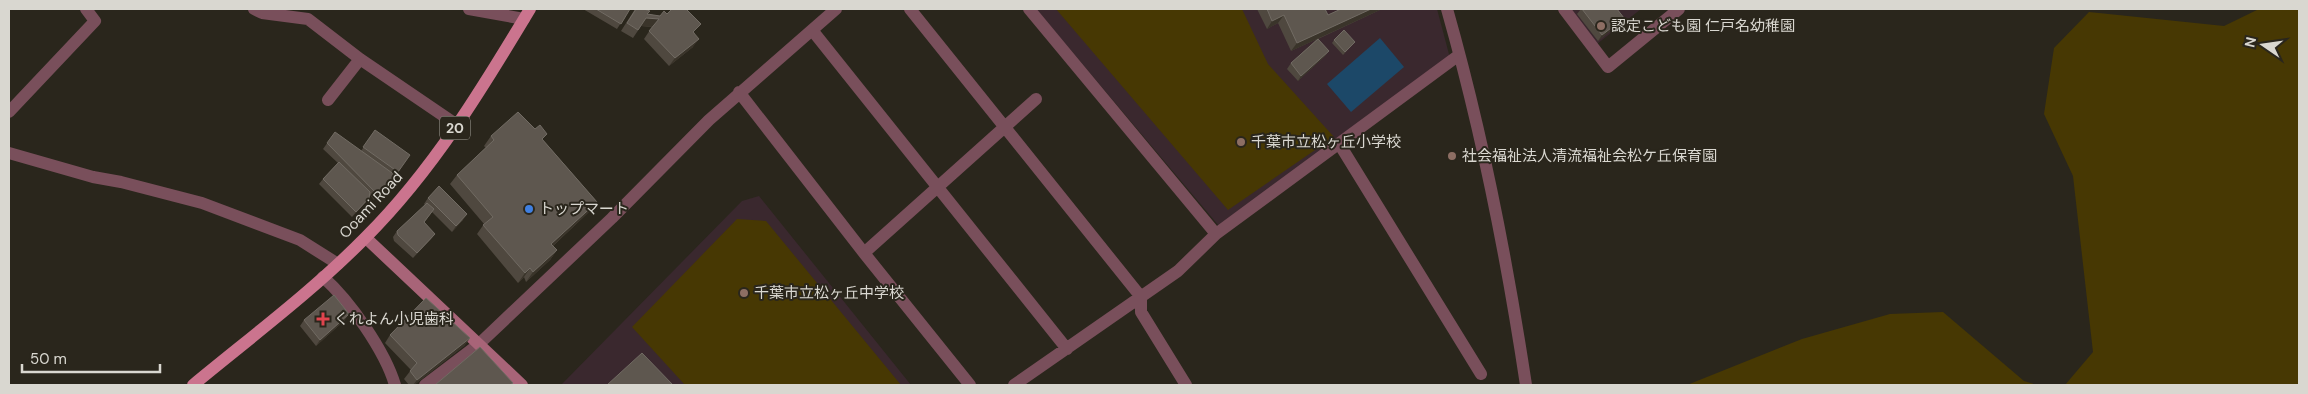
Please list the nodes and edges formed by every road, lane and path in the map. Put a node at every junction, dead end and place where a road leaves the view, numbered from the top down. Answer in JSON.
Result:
{"nodes":[{"id":1,"x":86,"y":9,"type":"edge"},
{"id":2,"x":254,"y":9,"type":"edge"},
{"id":3,"x":317,"y":9,"type":"edge"},
{"id":4,"x":469,"y":9,"type":"edge"},
{"id":5,"x":836,"y":9,"type":"edge"},
{"id":6,"x":910,"y":9,"type":"edge"},
{"id":7,"x":1029,"y":9,"type":"edge"},
{"id":8,"x":1564,"y":9,"type":"edge"},
{"id":9,"x":1679,"y":9,"type":"edge"},
{"id":10,"x":1450,"y":10,"type":"edge"},
{"id":11,"x":527,"y":14,"type":"edge"},
{"id":12,"x":308,"y":19,"type":"junction"},
{"id":13,"x":812,"y":30,"type":"junction"},
{"id":14,"x":1459,"y":55,"type":"junction"},
{"id":15,"x":360,"y":59,"type":"junction"},
{"id":16,"x":739,"y":92,"type":"junction"},
{"id":17,"x":1036,"y":99,"type":"dead end"},
{"id":18,"x":328,"y":100,"type":"dead end"},
{"id":19,"x":9,"y":112,"type":"edge"},
{"id":20,"x":457,"y":125,"type":"junction"},
{"id":21,"x":1006,"y":127,"type":"junction"},
{"id":22,"x":1340,"y":144,"type":"junction"},
{"id":23,"x":9,"y":146,"type":"edge"},
{"id":24,"x":14,"y":154,"type":"edge"},
{"id":25,"x":938,"y":188,"type":"junction"},
{"id":26,"x":1216,"y":234,"type":"junction"},
{"id":27,"x":366,"y":238,"type":"junction"},
{"id":28,"x":864,"y":254,"type":"junction"},
{"id":29,"x":338,"y":264,"type":"junction"},
{"id":30,"x":324,"y":277,"type":"junction"},
{"id":31,"x":1140,"y":297,"type":"junction"},
{"id":32,"x":479,"y":344,"type":"junction"},
{"id":33,"x":1067,"y":349,"type":"junction"},
{"id":34,"x":1481,"y":374,"type":"dead end"},
{"id":35,"x":193,"y":385,"type":"edge"},
{"id":36,"x":395,"y":385,"type":"edge"},
{"id":37,"x":424,"y":385,"type":"edge"},
{"id":38,"x":522,"y":385,"type":"edge"},
{"id":39,"x":970,"y":385,"type":"edge"},
{"id":40,"x":1014,"y":385,"type":"edge"},
{"id":41,"x":1186,"y":385,"type":"edge"},
{"id":42,"x":1526,"y":385,"type":"edge"}],
"edges":[{"from":1,"to":19,"type":"street"},
{"from":2,"to":12,"type":"street"},
{"from":3,"to":12,"type":"street"},
{"from":4,"to":11,"type":"street"},
{"from":5,"to":13,"type":"street"},
{"from":6,"to":21,"type":"street"},
{"from":7,"to":26,"type":"street"},
{"from":8,"to":9,"type":"street"},
{"from":10,"to":14,"type":"street"},
{"from":11,"to":20,"type":"main road","name":"Ooami Road","number":"20"},
{"from":12,"to":15,"type":"street"},
{"from":13,"to":16,"type":"street"},
{"from":13,"to":25,"type":"street"},
{"from":14,"to":22,"type":"street"},
{"from":14,"to":42,"type":"street"},
{"from":15,"to":18,"type":"street"},
{"from":15,"to":20,"type":"street"},
{"from":16,"to":28,"type":"street"},
{"from":16,"to":32,"type":"street"},
{"from":17,"to":21,"type":"street"},
{"from":20,"to":27,"type":"main road","name":"Ooami Road","number":"20"},
{"from":21,"to":25,"type":"street"},
{"from":21,"to":31,"type":"street"},
{"from":22,"to":26,"type":"street"},
{"from":22,"to":34,"type":"street"},
{"from":23,"to":24,"type":"street"},
{"from":24,"to":29,"type":"street"},
{"from":25,"to":28,"type":"street"},
{"from":25,"to":33,"type":"street"},
{"from":26,"to":31,"type":"street"},
{"from":27,"to":29,"type":"main road","name":"Ooami Road","number":"20"},
{"from":27,"to":32,"type":"street"},
{"from":28,"to":39,"type":"street"},
{"from":29,"to":30,"type":"main road","name":"Ooami Road","number":"20"},
{"from":30,"to":35,"type":"main road","name":"Ooami Road","number":"20"},
{"from":30,"to":36,"type":"street"},
{"from":31,"to":33,"type":"street"},
{"from":31,"to":41,"type":"street"},
{"from":32,"to":37,"type":"street"},
{"from":32,"to":38,"type":"street"},
{"from":33,"to":40,"type":"street"}]}
